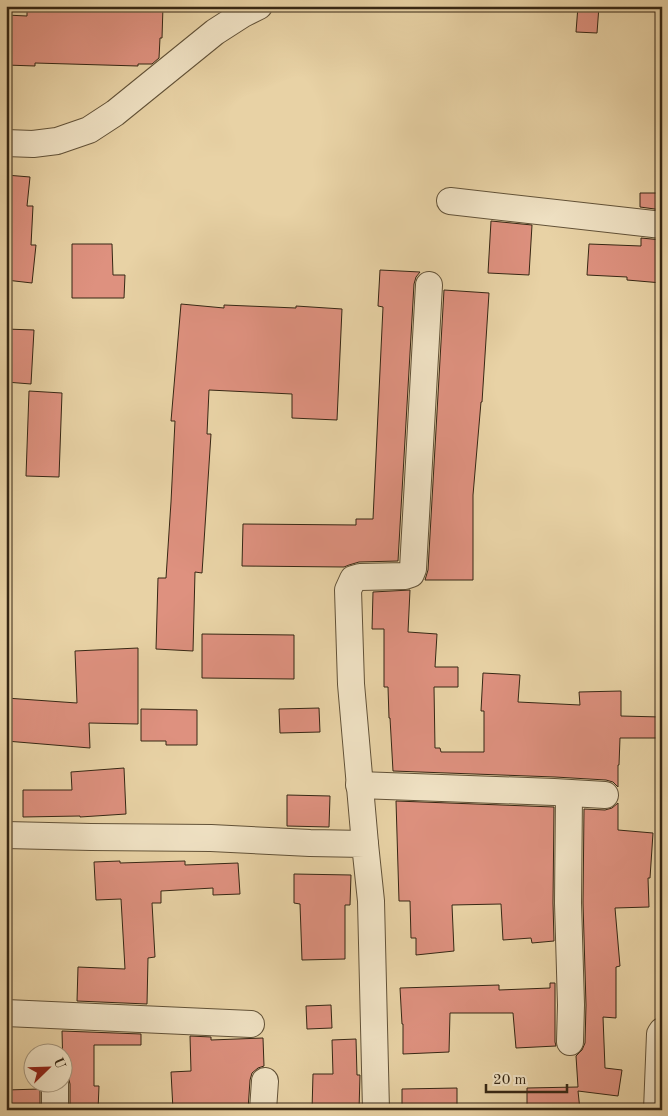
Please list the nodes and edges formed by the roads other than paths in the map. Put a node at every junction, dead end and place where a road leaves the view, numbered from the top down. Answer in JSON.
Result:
{"nodes":[{"id":1,"x":259,"y":6,"type":"edge"},
{"id":2,"x":6,"y":144,"type":"edge"},
{"id":3,"x":450,"y":201,"type":"dead end"},
{"id":4,"x":662,"y":225,"type":"edge"},
{"id":5,"x":429,"y":285,"type":"dead end"},
{"id":6,"x":359,"y":785,"type":"junction"},
{"id":7,"x":569,"y":793,"type":"junction"},
{"id":8,"x":605,"y":795,"type":"dead end"},
{"id":9,"x":6,"y":834,"type":"edge"},
{"id":10,"x":365,"y":844,"type":"junction"},
{"id":11,"x":6,"y":1013,"type":"edge"},
{"id":12,"x":251,"y":1024,"type":"dead end"},
{"id":13,"x":662,"y":1031,"type":"edge"},
{"id":14,"x":570,"y":1042,"type":"dead end"},
{"id":15,"x":265,"y":1081,"type":"dead end"},
{"id":16,"x":55,"y":1094,"type":"edge"},
{"id":17,"x":55,"y":1110,"type":"edge"},
{"id":18,"x":263,"y":1110,"type":"edge"},
{"id":19,"x":376,"y":1110,"type":"edge"},
{"id":20,"x":657,"y":1110,"type":"edge"}],
"edges":[{"from":1,"to":2,"type":"street"},
{"from":3,"to":4,"type":"street"},
{"from":5,"to":6,"type":"street"},
{"from":6,"to":7,"type":"street"},
{"from":6,"to":10,"type":"street"},
{"from":7,"to":8,"type":"street"},
{"from":7,"to":14,"type":"street"},
{"from":9,"to":10,"type":"street"},
{"from":10,"to":19,"type":"street"},
{"from":11,"to":12,"type":"street"},
{"from":13,"to":20,"type":"street"},
{"from":15,"to":18,"type":"street"},
{"from":16,"to":17,"type":"street"}]}
